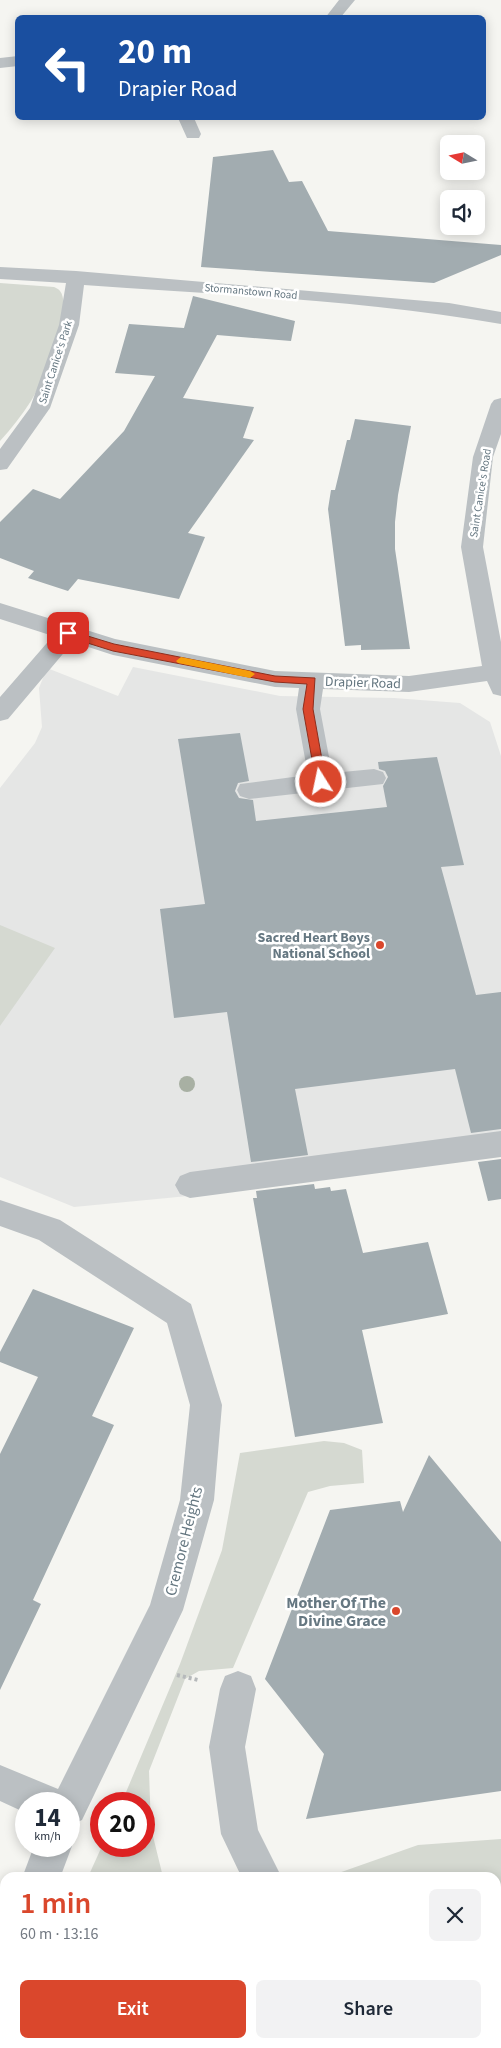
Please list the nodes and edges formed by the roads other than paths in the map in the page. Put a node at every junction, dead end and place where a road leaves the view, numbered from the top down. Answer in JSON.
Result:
{"nodes":[{"id":1,"x":347,"y":0,"type":"edge"},
{"id":2,"x":333,"y":15,"type":"edge"},
{"id":3,"x":15,"y":61,"type":"edge"},
{"id":4,"x":0,"y":63,"type":"edge"},
{"id":5,"x":187,"y":120,"type":"edge"},
{"id":6,"x":193,"y":134,"type":"dead end"},
{"id":7,"x":0,"y":272,"type":"edge"},
{"id":8,"x":76,"y":277,"type":"junction"},
{"id":9,"x":501,"y":318,"type":"edge"},
{"id":10,"x":501,"y":404,"type":"edge"},
{"id":11,"x":0,"y":464,"type":"edge"},
{"id":12,"x":491,"y":477,"type":"edge"},
{"id":13,"x":0,"y":612,"type":"edge"},
{"id":14,"x":68,"y":633,"type":"junction"},
{"id":15,"x":312,"y":680,"type":"junction"},
{"id":16,"x":498,"y":681,"type":"edge"},
{"id":17,"x":0,"y":713,"type":"edge"},
{"id":18,"x":374,"y":778,"type":"dead end"},
{"id":19,"x":321,"y":782,"type":"junction"},
{"id":20,"x":249,"y":790,"type":"dead end"},
{"id":21,"x":501,"y":1144,"type":"edge"},
{"id":22,"x":190,"y":1185,"type":"dead end"},
{"id":23,"x":0,"y":1213,"type":"edge"},
{"id":24,"x":238,"y":1689,"type":"road end"},
{"id":25,"x":0,"y":1783,"type":"edge"},
{"id":26,"x":21,"y":1792,"type":"edge"},
{"id":27,"x":76,"y":1792,"type":"edge"},
{"id":28,"x":49,"y":1857,"type":"edge"},
{"id":29,"x":43,"y":1872,"type":"edge"},
{"id":30,"x":259,"y":1872,"type":"edge"}],
"edges":[{"from":1,"to":2,"type":"street"},
{"from":3,"to":4,"type":"street"},
{"from":5,"to":6,"type":"street"},
{"from":7,"to":8,"type":"street","name":"Stormanstown Road"},
{"from":8,"to":9,"type":"street","name":"Stormanstown Road"},
{"from":8,"to":11,"type":"street","name":"Saint Canice's Park"},
{"from":10,"to":12,"type":"street","name":"Saint Canice's Road"},
{"from":12,"to":16,"type":"street","name":"Saint Canice's Road"},
{"from":13,"to":14,"type":"street","name":"Drapier Road"},
{"from":14,"to":15,"type":"street","name":"Drapier Road"},
{"from":14,"to":17,"type":"street"},
{"from":15,"to":16,"type":"street","name":"Drapier Road"},
{"from":15,"to":19,"type":"street"},
{"from":18,"to":19,"type":"street"},
{"from":19,"to":20,"type":"street"},
{"from":21,"to":22,"type":"street"},
{"from":23,"to":27,"type":"street","name":"Cremore Heights"},
{"from":24,"to":30,"type":"street"},
{"from":25,"to":26,"type":"street"},
{"from":28,"to":29,"type":"street"}]}
